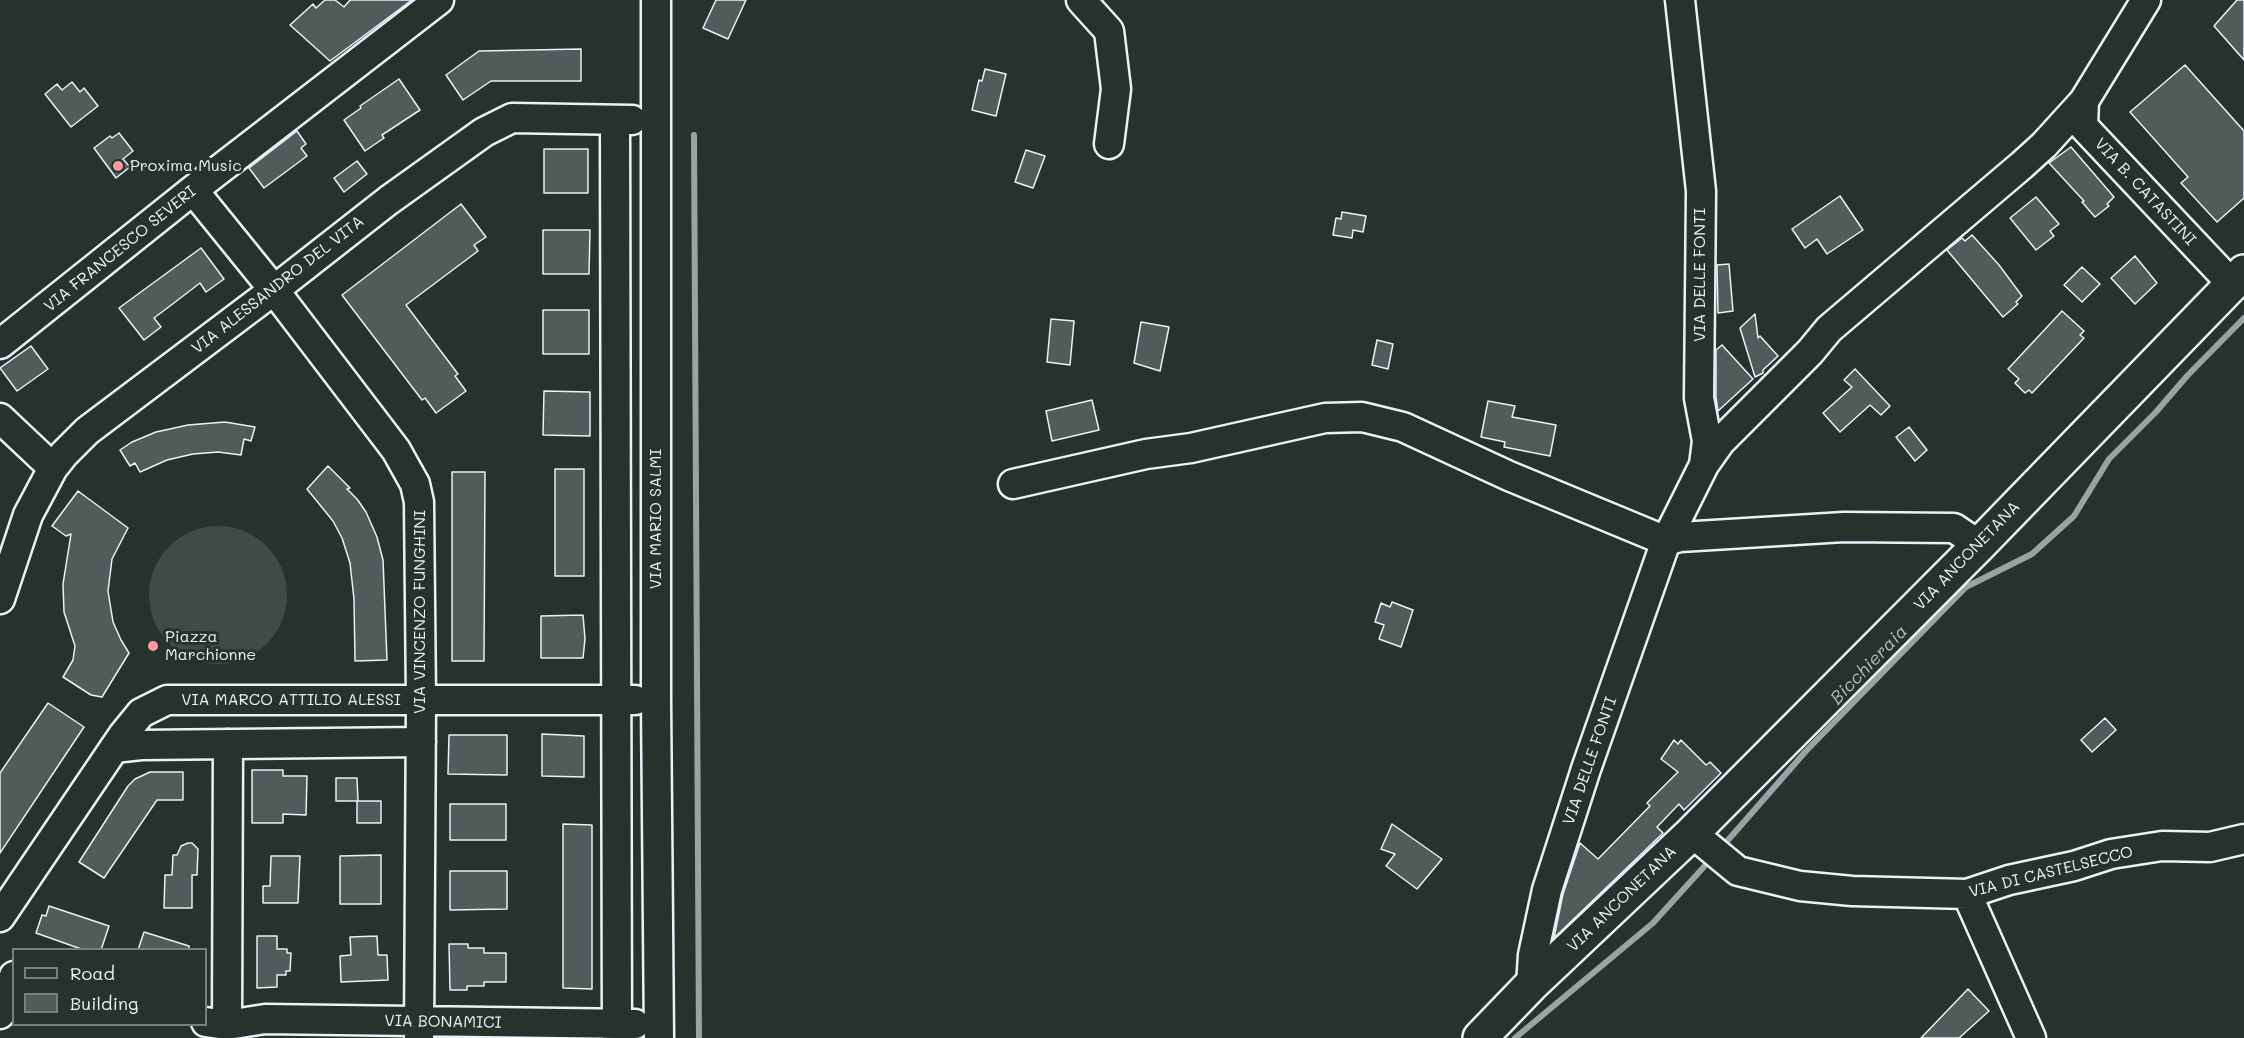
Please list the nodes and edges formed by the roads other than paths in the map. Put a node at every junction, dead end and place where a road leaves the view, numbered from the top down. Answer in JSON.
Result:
{"nodes":[{"id":1,"x":439,"y":0,"type":"edge"},
{"id":2,"x":656,"y":0,"type":"edge"},
{"id":3,"x":1081,"y":0,"type":"edge"},
{"id":4,"x":1680,"y":0,"type":"edge"},
{"id":5,"x":2146,"y":0,"type":"edge"},
{"id":6,"x":2084,"y":101,"type":"junction"},
{"id":7,"x":615,"y":120,"type":"junction"},
{"id":8,"x":657,"y":120,"type":"junction"},
{"id":9,"x":1109,"y":144,"type":"dead end"},
{"id":10,"x":193,"y":190,"type":"junction"},
{"id":11,"x":2240,"y":278,"type":"edge"},
{"id":12,"x":274,"y":290,"type":"junction"},
{"id":13,"x":0,"y":344,"type":"edge"},
{"id":14,"x":0,"y":418,"type":"edge"},
{"id":15,"x":1704,"y":465,"type":"junction"},
{"id":16,"x":53,"y":468,"type":"junction"},
{"id":17,"x":1013,"y":484,"type":"dead end"},
{"id":18,"x":1666,"y":541,"type":"junction"},
{"id":19,"x":1979,"y":545,"type":"junction"},
{"id":20,"x":0,"y":599,"type":"edge"},
{"id":21,"x":656,"y":700,"type":"junction"},
{"id":22,"x":421,"y":701,"type":"junction"},
{"id":23,"x":616,"y":701,"type":"junction"},
{"id":24,"x":421,"y":742,"type":"junction"},
{"id":25,"x":228,"y":744,"type":"junction"},
{"id":26,"x":114,"y":748,"type":"junction"},
{"id":27,"x":1698,"y":838,"type":"junction"},
{"id":28,"x":2244,"y":838,"type":"edge"},
{"id":29,"x":1967,"y":894,"type":"junction"},
{"id":30,"x":0,"y":917,"type":"edge"},
{"id":31,"x":12,"y":981,"type":"edge"},
{"id":32,"x":1531,"y":985,"type":"junction"},
{"id":33,"x":0,"y":1014,"type":"edge"},
{"id":34,"x":216,"y":1024,"type":"edge"},
{"id":35,"x":263,"y":1029,"type":"edge"},
{"id":36,"x":420,"y":1030,"type":"edge"},
{"id":37,"x":617,"y":1031,"type":"edge"},
{"id":38,"x":659,"y":1031,"type":"edge"},
{"id":39,"x":1479,"y":1038,"type":"edge"},
{"id":40,"x":2031,"y":1038,"type":"edge"}],
"edges":[{"from":1,"to":10,"type":"street","name":"VIA FRANCESCO SEVERI"},
{"from":2,"to":8,"type":"street","name":"VIA MARIO SALMI"},
{"from":3,"to":9,"type":"street"},
{"from":4,"to":15,"type":"street","name":"VIA DELLE FONTI"},
{"from":5,"to":6,"type":"street"},
{"from":6,"to":11,"type":"street","name":"VIA B. CATASTINI"},
{"from":6,"to":15,"type":"street"},
{"from":7,"to":8,"type":"street","name":"VIA ALESSANDRO DEL VITA"},
{"from":7,"to":12,"type":"street","name":"VIA ALESSANDRO DEL VITA"},
{"from":7,"to":23,"type":"street"},
{"from":8,"to":21,"type":"street","name":"VIA MARIO SALMI"},
{"from":10,"to":12,"type":"street","name":"VIA VINCENZO FUNGHINI"},
{"from":10,"to":13,"type":"street","name":"VIA FRANCESCO SEVERI"},
{"from":11,"to":19,"type":"main road","name":"VIA ANCONETANA"},
{"from":12,"to":16,"type":"street","name":"VIA ALESSANDRO DEL VITA"},
{"from":12,"to":22,"type":"street","name":"VIA VINCENZO FUNGHINI"},
{"from":14,"to":16,"type":"street"},
{"from":15,"to":18,"type":"street","name":"VIA DELLE FONTI"},
{"from":16,"to":20,"type":"street","name":"VIA ALESSANDRO DEL VITA"},
{"from":17,"to":18,"type":"street"},
{"from":18,"to":19,"type":"street"},
{"from":18,"to":32,"type":"street","name":"VIA DELLE FONTI"},
{"from":19,"to":27,"type":"main road","name":"VIA ANCONETANA"},
{"from":21,"to":23,"type":"street","name":"VIA MARCO ATTILIO ALESSI"},
{"from":21,"to":38,"type":"street","name":"VIA MARIO SALMI"},
{"from":22,"to":23,"type":"street","name":"VIA MARCO ATTILIO ALESSI"},
{"from":22,"to":24,"type":"street","name":"VIA VINCENZO FUNGHINI"},
{"from":22,"to":26,"type":"street","name":"VIA MARCO ATTILIO ALESSI"},
{"from":23,"to":37,"type":"street"},
{"from":24,"to":25,"type":"street"},
{"from":24,"to":36,"type":"street","name":"VIA VINCENZO FUNGHINI"},
{"from":25,"to":26,"type":"street"},
{"from":25,"to":34,"type":"street","name":"VIA BONAMICI"},
{"from":26,"to":30,"type":"street","name":"VIA MARCO ATTILIO ALESSI"},
{"from":27,"to":29,"type":"street","name":"VIA DI CASTELSECCO"},
{"from":27,"to":32,"type":"main road","name":"VIA ANCONETANA"},
{"from":28,"to":29,"type":"street","name":"VIA DI CASTELSECCO"},
{"from":29,"to":40,"type":"street"},
{"from":31,"to":33,"type":"street"},
{"from":32,"to":39,"type":"main road","name":"VIA ANCONETANA"},
{"from":34,"to":35,"type":"street","name":"VIA BONAMICI"},
{"from":35,"to":36,"type":"street","name":"VIA BONAMICI"},
{"from":36,"to":37,"type":"street","name":"VIA BONAMICI"},
{"from":37,"to":38,"type":"street","name":"VIA BONAMICI"}]}
